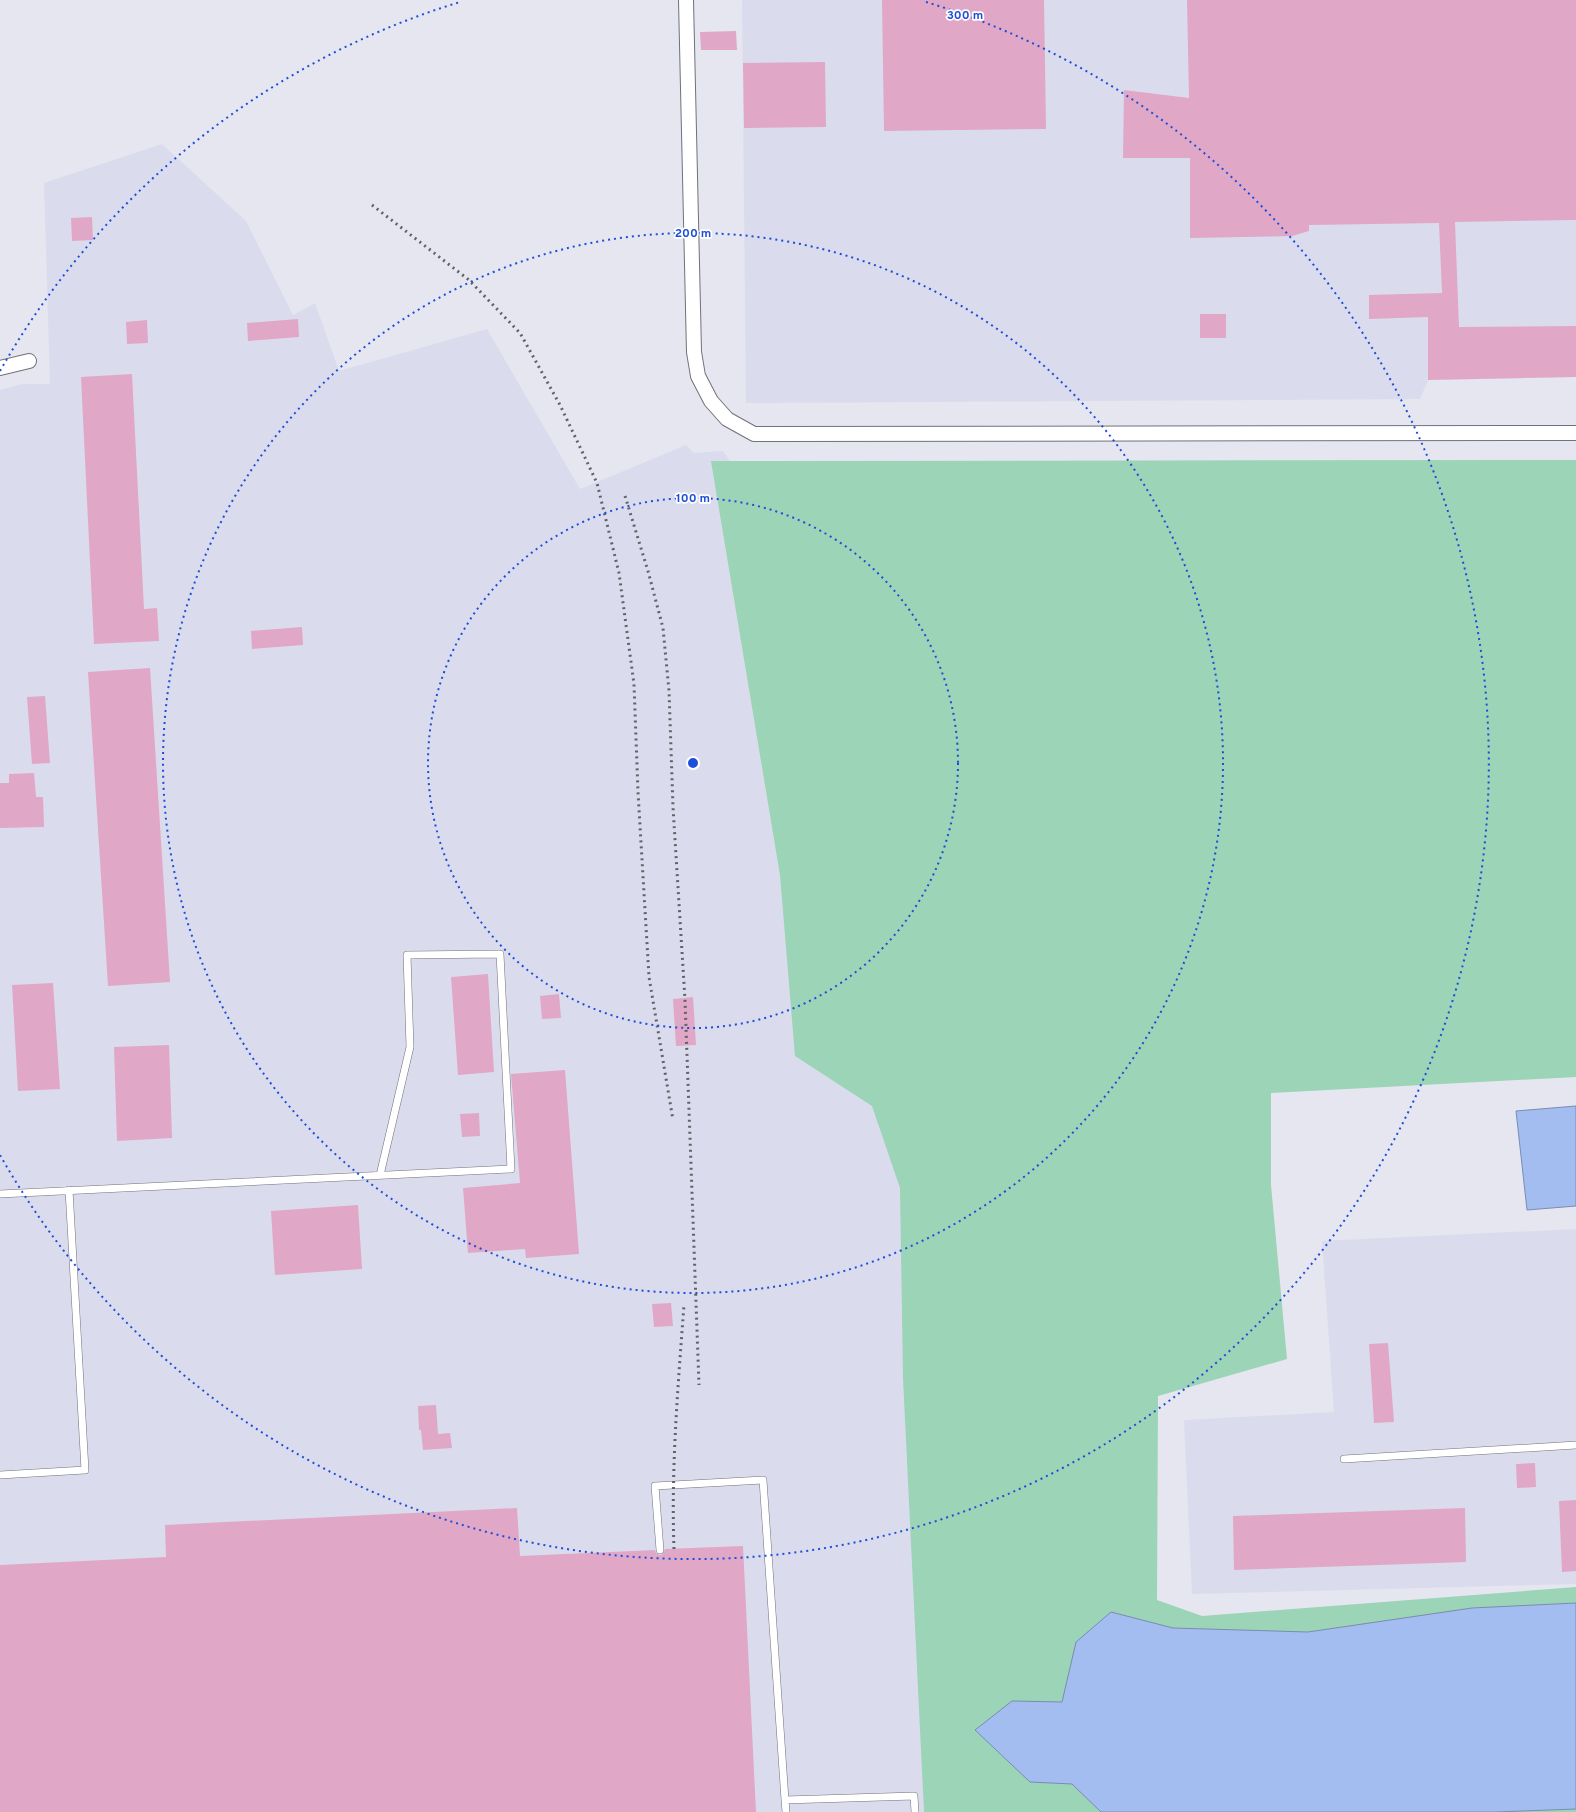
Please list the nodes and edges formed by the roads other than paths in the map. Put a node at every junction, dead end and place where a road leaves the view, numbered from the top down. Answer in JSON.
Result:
{"nodes":[{"id":1,"x":686,"y":0,"type":"edge"},
{"id":2,"x":29,"y":361,"type":"dead end"},
{"id":3,"x":0,"y":368,"type":"edge"},
{"id":4,"x":1576,"y":433,"type":"edge"},
{"id":5,"x":380,"y":1175,"type":"junction"},
{"id":6,"x":68,"y":1190,"type":"junction"},
{"id":7,"x":0,"y":1194,"type":"edge"},
{"id":8,"x":1576,"y":1445,"type":"edge"},
{"id":9,"x":1344,"y":1459,"type":"dead end"},
{"id":10,"x":0,"y":1474,"type":"edge"},
{"id":11,"x":660,"y":1550,"type":"dead end"},
{"id":12,"x":785,"y":1800,"type":"junction"},
{"id":13,"x":786,"y":1812,"type":"edge"},
{"id":14,"x":915,"y":1812,"type":"edge"}],
"edges":[{"from":1,"to":4,"type":"street"},
{"from":2,"to":3,"type":"street"},
{"from":5,"to":5,"type":"lane"},
{"from":5,"to":6,"type":"lane"},
{"from":6,"to":7,"type":"lane"},
{"from":6,"to":10,"type":"lane"},
{"from":8,"to":9,"type":"lane"},
{"from":11,"to":12,"type":"lane"},
{"from":12,"to":13,"type":"lane"},
{"from":12,"to":14,"type":"lane"}]}
